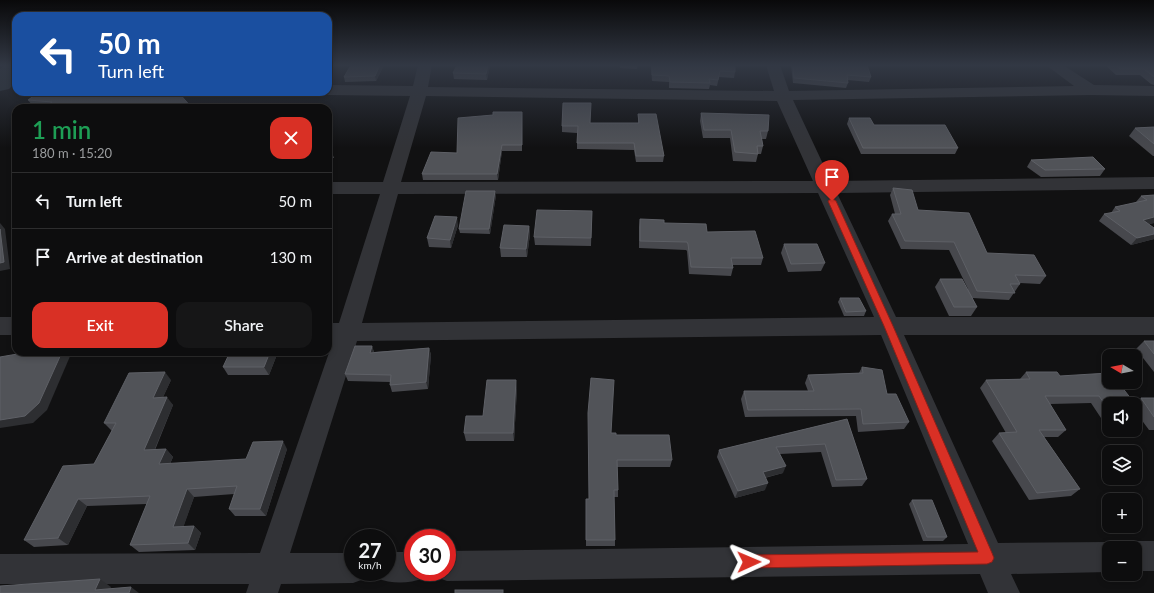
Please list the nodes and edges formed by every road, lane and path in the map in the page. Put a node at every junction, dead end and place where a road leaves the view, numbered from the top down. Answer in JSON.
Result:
{"nodes":[{"id":1,"x":419,"y":92,"type":"edge"},
{"id":2,"x":480,"y":93,"type":"edge"},
{"id":3,"x":782,"y":93,"type":"edge"},
{"id":4,"x":954,"y":93,"type":"edge"},
{"id":5,"x":1131,"y":93,"type":"edge"},
{"id":6,"x":1151,"y":94,"type":"edge"},
{"id":7,"x":783,"y":96,"type":"junction"},
{"id":8,"x":1154,"y":183,"type":"edge"},
{"id":9,"x":825,"y":187,"type":"junction"},
{"id":10,"x":332,"y":188,"type":"edge"},
{"id":11,"x":390,"y":188,"type":"junction"},
{"id":12,"x":0,"y":326,"type":"edge"},
{"id":13,"x":12,"y":326,"type":"edge"},
{"id":14,"x":888,"y":326,"type":"junction"},
{"id":15,"x":1154,"y":326,"type":"edge"},
{"id":16,"x":338,"y":332,"type":"edge"},
{"id":17,"x":332,"y":353,"type":"edge"},
{"id":18,"x":331,"y":356,"type":"edge"},
{"id":19,"x":1102,"y":556,"type":"edge"},
{"id":20,"x":1142,"y":556,"type":"edge"},
{"id":21,"x":1154,"y":556,"type":"edge"},
{"id":22,"x":987,"y":558,"type":"junction"},
{"id":23,"x":456,"y":566,"type":"edge"},
{"id":24,"x":0,"y":568,"type":"edge"},
{"id":25,"x":344,"y":569,"type":"edge"},
{"id":26,"x":266,"y":581,"type":"edge"},
{"id":27,"x":1004,"y":593,"type":"edge"}],
"edges":[{"from":1,"to":11,"type":"street"},
{"from":2,"to":7,"type":"street"},
{"from":3,"to":7,"type":"street"},
{"from":4,"to":7,"type":"street"},
{"from":5,"to":6,"type":"street"},
{"from":7,"to":9,"type":"street"},
{"from":8,"to":9,"type":"street"},
{"from":9,"to":11,"type":"street"},
{"from":9,"to":14,"type":"street"},
{"from":10,"to":11,"type":"street"},
{"from":11,"to":16,"type":"street"},
{"from":12,"to":13,"type":"street"},
{"from":14,"to":15,"type":"street"},
{"from":14,"to":16,"type":"street"},
{"from":14,"to":22,"type":"street"},
{"from":16,"to":17,"type":"street"},
{"from":18,"to":26,"type":"street"},
{"from":19,"to":22,"type":"street"},
{"from":20,"to":21,"type":"street"},
{"from":22,"to":23,"type":"street"},
{"from":22,"to":27,"type":"street"},
{"from":24,"to":26,"type":"street"},
{"from":25,"to":26,"type":"street"}]}
